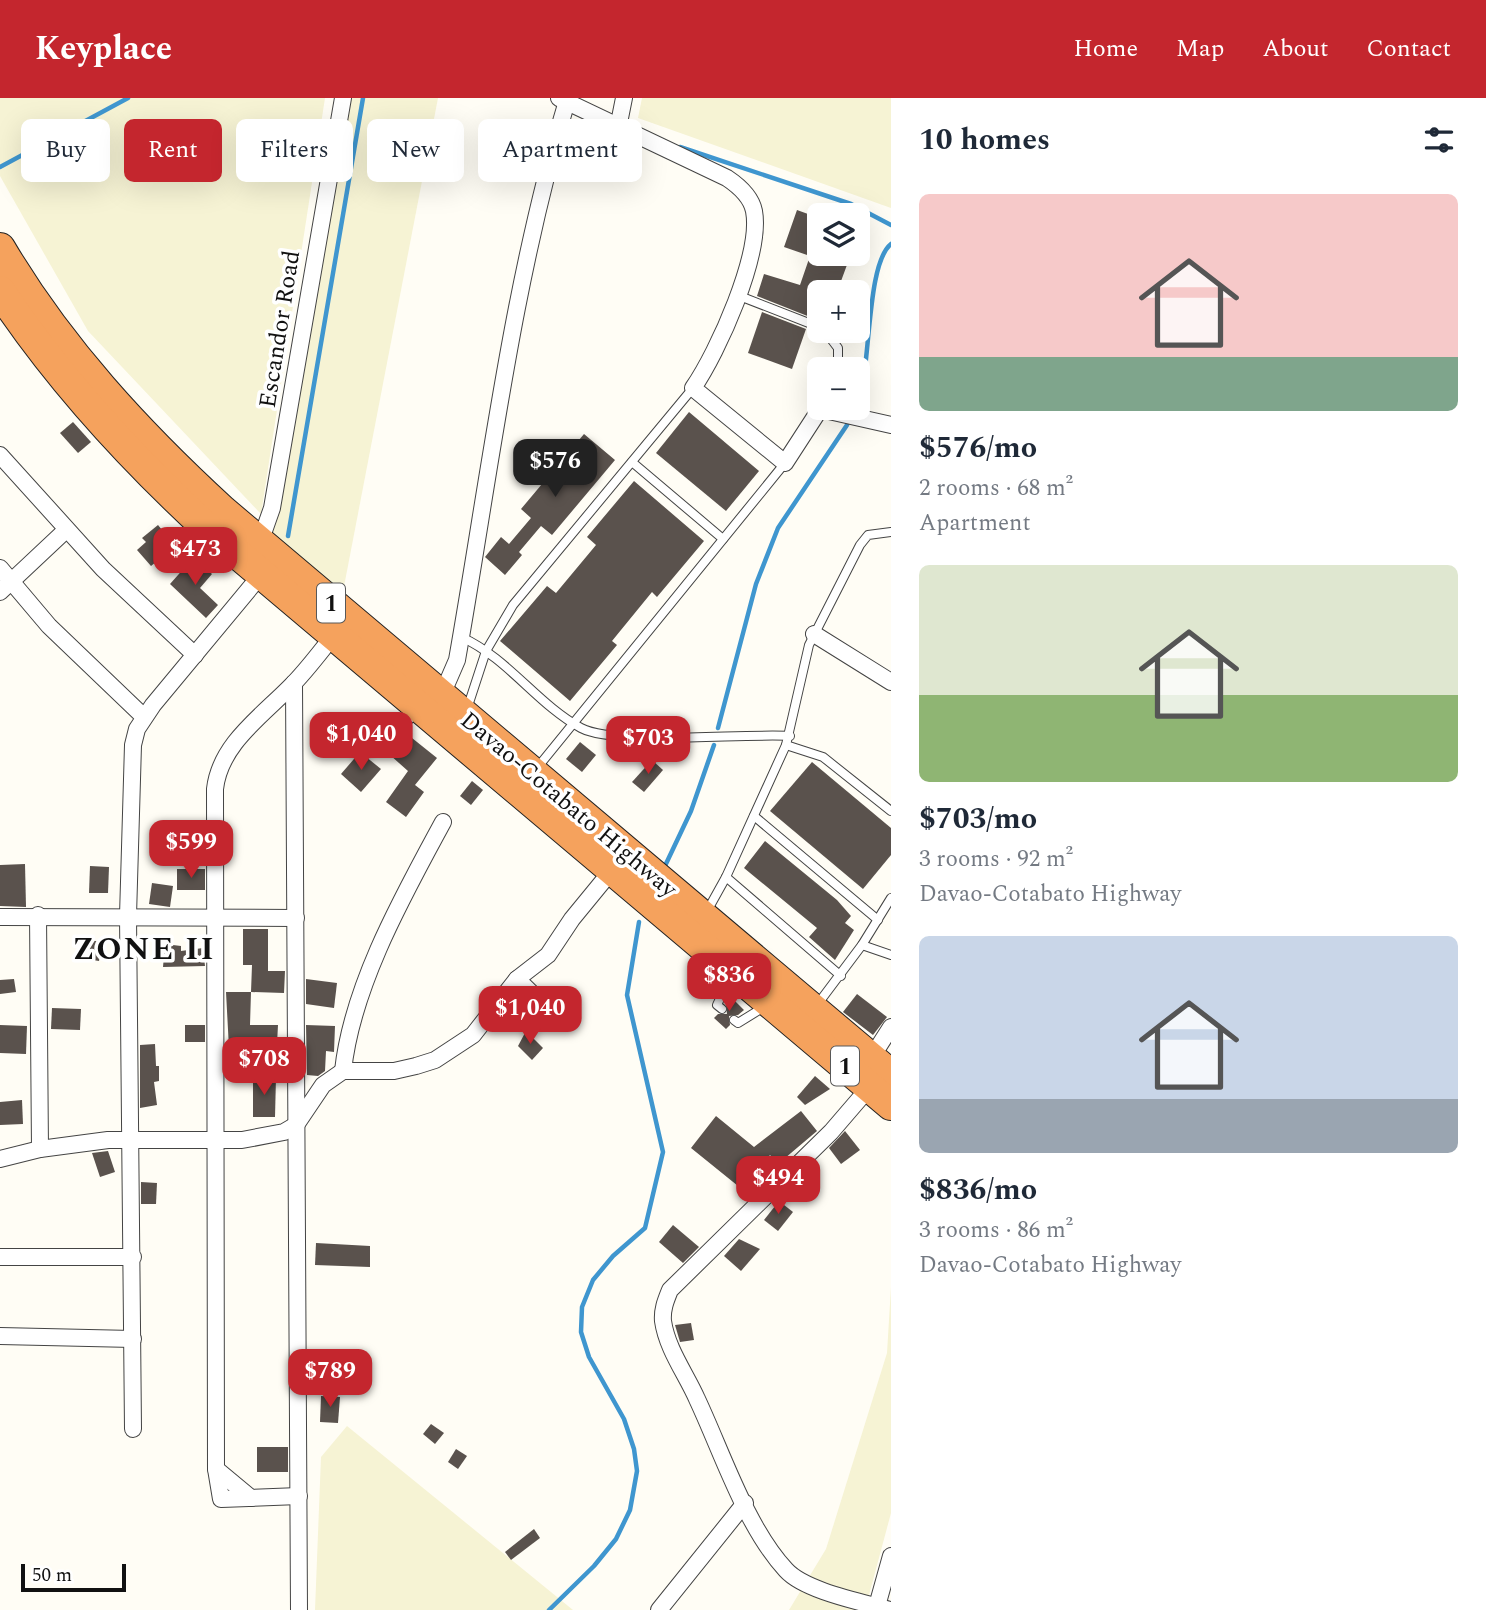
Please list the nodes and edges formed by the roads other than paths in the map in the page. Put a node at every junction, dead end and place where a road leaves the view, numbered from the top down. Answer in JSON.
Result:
{"nodes":[{"id":1,"x":342,"y":98,"type":"edge"},
{"id":2,"x":624,"y":98,"type":"edge"},
{"id":3,"x":563,"y":100,"type":"edge"},
{"id":4,"x":600,"y":119,"type":"edge"},
{"id":5,"x":620,"y":119,"type":"edge"},
{"id":6,"x":642,"y":138,"type":"edge"},
{"id":7,"x":0,"y":248,"type":"edge"},
{"id":8,"x":0,"y":291,"type":"edge"},
{"id":9,"x":737,"y":295,"type":"junction"},
{"id":10,"x":807,"y":322,"type":"edge"},
{"id":11,"x":693,"y":388,"type":"junction"},
{"id":12,"x":814,"y":420,"type":"edge"},
{"id":13,"x":869,"y":420,"type":"edge"},
{"id":14,"x":891,"y":425,"type":"edge"},
{"id":15,"x":0,"y":455,"type":"edge"},
{"id":16,"x":632,"y":462,"type":"junction"},
{"id":17,"x":785,"y":463,"type":"junction"},
{"id":18,"x":66,"y":530,"type":"junction"},
{"id":19,"x":891,"y":531,"type":"edge"},
{"id":20,"x":723,"y":539,"type":"junction"},
{"id":21,"x":260,"y":559,"type":"junction"},
{"id":22,"x":0,"y":568,"type":"edge"},
{"id":23,"x":6,"y":587,"type":"edge"},
{"id":24,"x":334,"y":635,"type":"junction"},
{"id":25,"x":814,"y":635,"type":"junction"},
{"id":26,"x":461,"y":637,"type":"junction"},
{"id":27,"x":486,"y":651,"type":"junction"},
{"id":28,"x":195,"y":655,"type":"junction"},
{"id":29,"x":891,"y":682,"type":"edge"},
{"id":30,"x":294,"y":683,"type":"junction"},
{"id":31,"x":430,"y":702,"type":"junction"},
{"id":32,"x":144,"y":718,"type":"junction"},
{"id":33,"x":573,"y":723,"type":"junction"},
{"id":34,"x":457,"y":725,"type":"junction"},
{"id":35,"x":790,"y":736,"type":"junction"},
{"id":36,"x":786,"y":745,"type":"junction"},
{"id":37,"x":385,"y":749,"type":"dead end"},
{"id":38,"x":525,"y":782,"type":"junction"},
{"id":39,"x":891,"y":811,"type":"edge"},
{"id":40,"x":754,"y":816,"type":"junction"},
{"id":41,"x":443,"y":822,"type":"dead end"},
{"id":42,"x":613,"y":869,"type":"junction"},
{"id":43,"x":726,"y":877,"type":"junction"},
{"id":44,"x":891,"y":898,"type":"edge"},
{"id":45,"x":38,"y":915,"type":"junction"},
{"id":46,"x":128,"y":916,"type":"junction"},
{"id":47,"x":0,"y":917,"type":"edge"},
{"id":48,"x":216,"y":917,"type":"junction"},
{"id":49,"x":296,"y":918,"type":"junction"},
{"id":50,"x":878,"y":920,"type":"junction"},
{"id":51,"x":697,"y":925,"type":"junction"},
{"id":52,"x":862,"y":945,"type":"junction"},
{"id":53,"x":891,"y":955,"type":"edge"},
{"id":54,"x":733,"y":971,"type":"junction"},
{"id":55,"x":841,"y":976,"type":"junction"},
{"id":56,"x":517,"y":979,"type":"junction"},
{"id":57,"x":770,"y":1002,"type":"junction"},
{"id":58,"x":722,"y":1009,"type":"dead end"},
{"id":59,"x":554,"y":1015,"type":"dead end"},
{"id":60,"x":807,"y":1018,"type":"junction"},
{"id":61,"x":734,"y":1020,"type":"dead end"},
{"id":62,"x":891,"y":1027,"type":"edge"},
{"id":63,"x":344,"y":1070,"type":"junction"},
{"id":64,"x":877,"y":1079,"type":"edge"},
{"id":65,"x":296,"y":1125,"type":"junction"},
{"id":66,"x":132,"y":1139,"type":"junction"},
{"id":67,"x":217,"y":1140,"type":"junction"},
{"id":68,"x":40,"y":1149,"type":"junction"},
{"id":69,"x":0,"y":1159,"type":"edge"},
{"id":70,"x":0,"y":1257,"type":"edge"},
{"id":71,"x":132,"y":1257,"type":"junction"},
{"id":72,"x":0,"y":1336,"type":"edge"},
{"id":73,"x":133,"y":1339,"type":"junction"},
{"id":74,"x":133,"y":1429,"type":"dead end"},
{"id":75,"x":299,"y":1496,"type":"junction"},
{"id":76,"x":745,"y":1503,"type":"junction"},
{"id":77,"x":891,"y":1556,"type":"edge"},
{"id":78,"x":879,"y":1609,"type":"edge"},
{"id":79,"x":299,"y":1610,"type":"edge"},
{"id":80,"x":659,"y":1610,"type":"edge"}],
"edges":[{"from":1,"to":21,"type":"street","name":"Escandor Road"},
{"from":2,"to":5,"type":"street"},
{"from":3,"to":4,"type":"street"},
{"from":3,"to":26,"type":"street"},
{"from":6,"to":9,"type":"street"},
{"from":7,"to":21,"type":"highway","name":"Davao-Cotabato Highway","number":"1"},
{"from":8,"to":21,"type":"highway","name":"Davao-Cotabato Highway","number":"1"},
{"from":9,"to":10,"type":"lane"},
{"from":9,"to":11,"type":"street"},
{"from":11,"to":16,"type":"lane"},
{"from":11,"to":17,"type":"street"},
{"from":12,"to":17,"type":"street"},
{"from":13,"to":14,"type":"street"},
{"from":15,"to":18,"type":"street"},
{"from":16,"to":20,"type":"lane"},
{"from":16,"to":27,"type":"lane"},
{"from":17,"to":20,"type":"lane"},
{"from":18,"to":23,"type":"street"},
{"from":18,"to":28,"type":"street"},
{"from":19,"to":25,"type":"lane"},
{"from":20,"to":33,"type":"lane"},
{"from":21,"to":24,"type":"highway","name":"Davao-Cotabato Highway","number":"1"},
{"from":21,"to":28,"type":"street"},
{"from":21,"to":31,"type":"highway","name":"Davao-Cotabato Highway","number":"1"},
{"from":22,"to":23,"type":"street"},
{"from":23,"to":32,"type":"street"},
{"from":24,"to":30,"type":"street"},
{"from":24,"to":31,"type":"highway","name":"Davao-Cotabato Highway","number":"1"},
{"from":25,"to":29,"type":"street"},
{"from":25,"to":35,"type":"lane"},
{"from":26,"to":27,"type":"lane"},
{"from":26,"to":31,"type":"street"},
{"from":27,"to":33,"type":"lane"},
{"from":27,"to":34,"type":"lane"},
{"from":28,"to":32,"type":"street"},
{"from":30,"to":48,"type":"street"},
{"from":30,"to":49,"type":"street"},
{"from":31,"to":34,"type":"highway","name":"Davao-Cotabato Highway","number":"1"},
{"from":31,"to":37,"type":"lane"},
{"from":32,"to":46,"type":"street"},
{"from":33,"to":35,"type":"lane"},
{"from":33,"to":38,"type":"lane"},
{"from":34,"to":38,"type":"highway","name":"Davao-Cotabato Highway","number":"1"},
{"from":35,"to":36,"type":"lane"},
{"from":36,"to":39,"type":"lane"},
{"from":36,"to":40,"type":"lane"},
{"from":38,"to":42,"type":"highway","name":"Davao-Cotabato Highway","number":"1"},
{"from":38,"to":51,"type":"highway","name":"Davao-Cotabato Highway","number":"1"},
{"from":40,"to":43,"type":"lane"},
{"from":40,"to":50,"type":"lane"},
{"from":41,"to":63,"type":"street"},
{"from":42,"to":51,"type":"highway","name":"Davao-Cotabato Highway","number":"1"},
{"from":42,"to":56,"type":"street"},
{"from":43,"to":51,"type":"lane"},
{"from":43,"to":55,"type":"lane"},
{"from":44,"to":50,"type":"lane"},
{"from":45,"to":46,"type":"street"},
{"from":45,"to":47,"type":"street"},
{"from":45,"to":68,"type":"street"},
{"from":46,"to":48,"type":"street"},
{"from":46,"to":66,"type":"street"},
{"from":48,"to":49,"type":"street"},
{"from":48,"to":67,"type":"street"},
{"from":49,"to":65,"type":"street"},
{"from":50,"to":52,"type":"lane"},
{"from":51,"to":54,"type":"highway","name":"Davao-Cotabato Highway","number":"1"},
{"from":51,"to":60,"type":"highway","name":"Davao-Cotabato Highway","number":"1"},
{"from":52,"to":53,"type":"lane"},
{"from":52,"to":55,"type":"lane"},
{"from":54,"to":57,"type":"highway","name":"Davao-Cotabato Highway","number":"1"},
{"from":54,"to":58,"type":"lane"},
{"from":55,"to":60,"type":"lane"},
{"from":56,"to":59,"type":"street"},
{"from":56,"to":63,"type":"street"},
{"from":57,"to":60,"type":"highway","name":"Davao-Cotabato Highway","number":"1"},
{"from":57,"to":61,"type":"lane"},
{"from":60,"to":64,"type":"highway","name":"Davao-Cotabato Highway","number":"1"},
{"from":62,"to":64,"type":"street"},
{"from":63,"to":65,"type":"street"},
{"from":64,"to":76,"type":"street"},
{"from":65,"to":67,"type":"street"},
{"from":65,"to":75,"type":"street"},
{"from":66,"to":67,"type":"street"},
{"from":66,"to":68,"type":"street"},
{"from":66,"to":71,"type":"street"},
{"from":67,"to":75,"type":"street"},
{"from":68,"to":69,"type":"street"},
{"from":70,"to":71,"type":"street"},
{"from":71,"to":73,"type":"street"},
{"from":72,"to":73,"type":"street"},
{"from":73,"to":74,"type":"street"},
{"from":75,"to":79,"type":"street"},
{"from":76,"to":78,"type":"street"},
{"from":76,"to":80,"type":"street"},
{"from":77,"to":78,"type":"street"}]}
